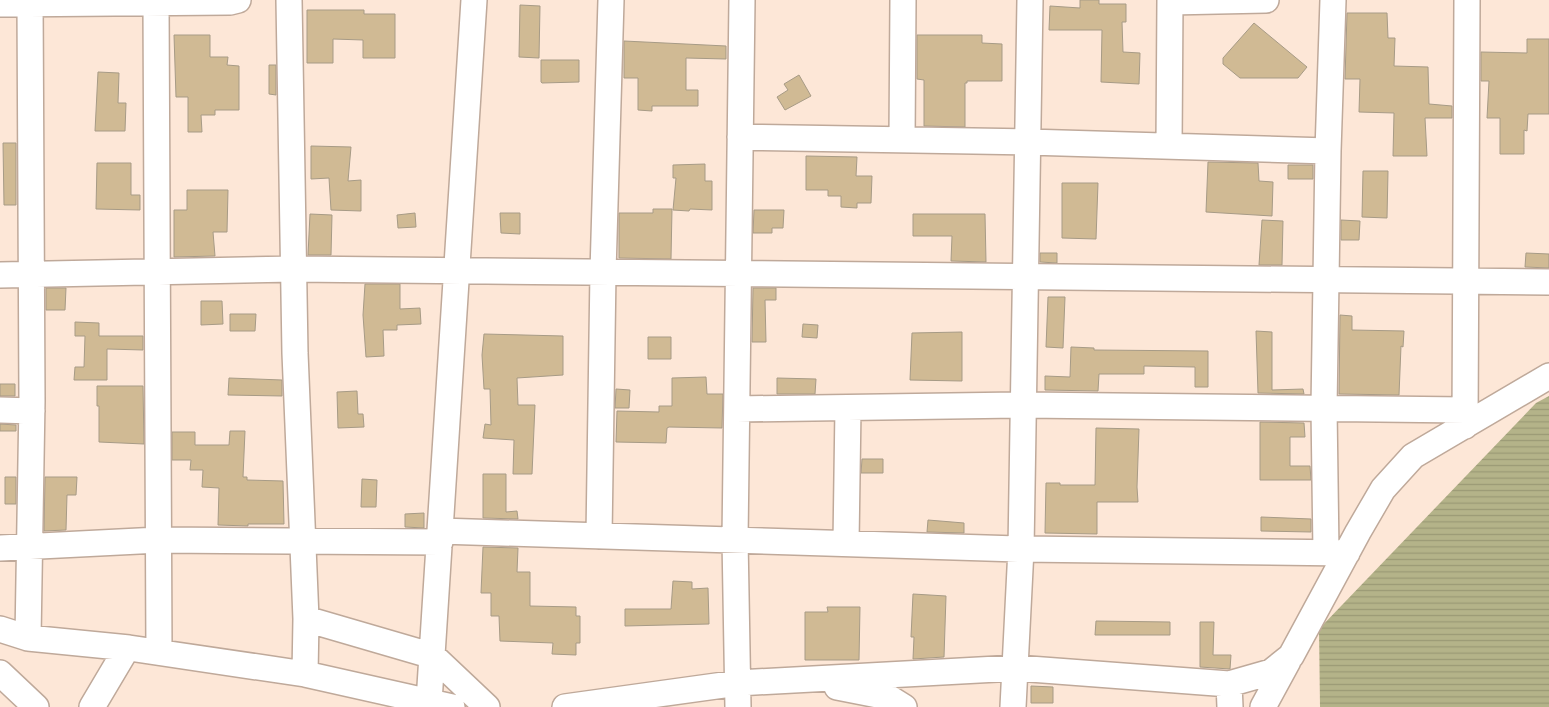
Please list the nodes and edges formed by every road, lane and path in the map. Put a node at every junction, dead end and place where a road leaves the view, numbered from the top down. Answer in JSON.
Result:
{"nodes":[{"id":1,"x":238,"y":0,"type":"edge"},
{"id":2,"x":289,"y":0,"type":"edge"},
{"id":3,"x":474,"y":0,"type":"edge"},
{"id":4,"x":611,"y":0,"type":"edge"},
{"id":5,"x":742,"y":0,"type":"edge"},
{"id":6,"x":903,"y":0,"type":"edge"},
{"id":7,"x":1030,"y":0,"type":"edge"},
{"id":8,"x":1266,"y":0,"type":"edge"},
{"id":9,"x":1333,"y":0,"type":"edge"},
{"id":10,"x":1467,"y":0,"type":"edge"},
{"id":11,"x":1170,"y":1,"type":"edge"},
{"id":12,"x":30,"y":2,"type":"edge"},
{"id":13,"x":156,"y":2,"type":"junction"},
{"id":14,"x":0,"y":4,"type":"edge"},
{"id":15,"x":740,"y":137,"type":"junction"},
{"id":16,"x":902,"y":140,"type":"junction"},
{"id":17,"x":1028,"y":142,"type":"junction"},
{"id":18,"x":1169,"y":146,"type":"junction"},
{"id":19,"x":1328,"y":151,"type":"junction"},
{"id":20,"x":294,"y":269,"type":"junction"},
{"id":21,"x":456,"y":271,"type":"junction"},
{"id":22,"x":157,"y":272,"type":"junction"},
{"id":23,"x":603,"y":272,"type":"junction"},
{"id":24,"x":738,"y":274,"type":"junction"},
{"id":25,"x":32,"y":275,"type":"junction"},
{"id":26,"x":0,"y":276,"type":"edge"},
{"id":27,"x":1026,"y":276,"type":"junction"},
{"id":28,"x":1326,"y":279,"type":"junction"},
{"id":29,"x":1466,"y":281,"type":"junction"},
{"id":30,"x":1549,"y":282,"type":"edge"},
{"id":31,"x":1549,"y":376,"type":"edge"},
{"id":32,"x":1024,"y":405,"type":"junction"},
{"id":33,"x":848,"y":408,"type":"junction"},
{"id":34,"x":1324,"y":408,"type":"junction"},
{"id":35,"x":0,"y":410,"type":"edge"},
{"id":36,"x":737,"y":410,"type":"junction"},
{"id":37,"x":32,"y":411,"type":"junction"},
{"id":38,"x":1465,"y":418,"type":"junction"},
{"id":39,"x":440,"y":536,"type":"junction"},
{"id":40,"x":599,"y":536,"type":"junction"},
{"id":41,"x":734,"y":539,"type":"junction"},
{"id":42,"x":159,"y":540,"type":"junction"},
{"id":43,"x":303,"y":540,"type":"junction"},
{"id":44,"x":846,"y":543,"type":"junction"},
{"id":45,"x":30,"y":546,"type":"junction"},
{"id":46,"x":0,"y":548,"type":"edge"},
{"id":47,"x":1021,"y":549,"type":"junction"},
{"id":48,"x":1336,"y":552,"type":"junction"},
{"id":49,"x":306,"y":619,"type":"junction"},
{"id":50,"x":0,"y":629,"type":"edge"},
{"id":51,"x":28,"y":638,"type":"junction"},
{"id":52,"x":127,"y":648,"type":"junction"},
{"id":53,"x":159,"y":652,"type":"junction"},
{"id":54,"x":432,"y":656,"type":"junction"},
{"id":55,"x":1291,"y":656,"type":"junction"},
{"id":56,"x":1016,"y":668,"type":"junction"},
{"id":57,"x":0,"y":673,"type":"edge"},
{"id":58,"x":305,"y":674,"type":"junction"},
{"id":59,"x":802,"y":680,"type":"junction"},
{"id":60,"x":651,"y":694,"type":"junction"},
{"id":61,"x":738,"y":695,"type":"edge"},
{"id":62,"x":1230,"y":695,"type":"edge"},
{"id":63,"x":441,"y":705,"type":"edge"},
{"id":64,"x":36,"y":707,"type":"edge"},
{"id":65,"x":92,"y":707,"type":"edge"},
{"id":66,"x":487,"y":707,"type":"edge"},
{"id":67,"x":565,"y":707,"type":"edge"},
{"id":68,"x":677,"y":707,"type":"edge"},
{"id":69,"x":904,"y":707,"type":"edge"},
{"id":70,"x":1014,"y":707,"type":"edge"},
{"id":71,"x":1263,"y":707,"type":"edge"}],
"edges":[{"from":1,"to":13,"type":"street"},
{"from":2,"to":20,"type":"street"},
{"from":3,"to":21,"type":"street"},
{"from":4,"to":23,"type":"street"},
{"from":5,"to":15,"type":"street"},
{"from":6,"to":16,"type":"street"},
{"from":7,"to":17,"type":"street"},
{"from":8,"to":11,"type":"street"},
{"from":9,"to":19,"type":"street"},
{"from":10,"to":29,"type":"street"},
{"from":11,"to":18,"type":"street"},
{"from":12,"to":13,"type":"street"},
{"from":12,"to":14,"type":"street"},
{"from":12,"to":25,"type":"street"},
{"from":13,"to":22,"type":"street"},
{"from":15,"to":16,"type":"street"},
{"from":15,"to":24,"type":"street"},
{"from":16,"to":17,"type":"street"},
{"from":17,"to":18,"type":"street"},
{"from":17,"to":27,"type":"street"},
{"from":18,"to":19,"type":"street"},
{"from":19,"to":28,"type":"street"},
{"from":20,"to":21,"type":"street"},
{"from":20,"to":22,"type":"street"},
{"from":20,"to":43,"type":"street"},
{"from":21,"to":23,"type":"street"},
{"from":21,"to":39,"type":"street"},
{"from":22,"to":25,"type":"street"},
{"from":22,"to":42,"type":"street"},
{"from":23,"to":24,"type":"street"},
{"from":23,"to":40,"type":"street"},
{"from":24,"to":27,"type":"street"},
{"from":24,"to":36,"type":"street"},
{"from":25,"to":26,"type":"street"},
{"from":25,"to":37,"type":"street"},
{"from":27,"to":28,"type":"street"},
{"from":27,"to":32,"type":"street"},
{"from":28,"to":29,"type":"street"},
{"from":28,"to":34,"type":"street"},
{"from":29,"to":30,"type":"street"},
{"from":29,"to":38,"type":"street"},
{"from":31,"to":38,"type":"street"},
{"from":32,"to":33,"type":"street"},
{"from":32,"to":34,"type":"street"},
{"from":32,"to":47,"type":"street"},
{"from":33,"to":36,"type":"street"},
{"from":33,"to":44,"type":"street"},
{"from":34,"to":38,"type":"street"},
{"from":34,"to":48,"type":"street"},
{"from":35,"to":37,"type":"street"},
{"from":36,"to":41,"type":"street"},
{"from":37,"to":45,"type":"street"},
{"from":38,"to":48,"type":"street"},
{"from":39,"to":40,"type":"street"},
{"from":39,"to":43,"type":"street"},
{"from":39,"to":54,"type":"street"},
{"from":40,"to":41,"type":"street"},
{"from":41,"to":44,"type":"street"},
{"from":41,"to":61,"type":"street"},
{"from":42,"to":43,"type":"street"},
{"from":42,"to":45,"type":"street"},
{"from":42,"to":53,"type":"street"},
{"from":43,"to":49,"type":"street"},
{"from":44,"to":47,"type":"street"},
{"from":45,"to":46,"type":"street"},
{"from":45,"to":51,"type":"street"},
{"from":47,"to":48,"type":"street"},
{"from":47,"to":56,"type":"street"},
{"from":48,"to":55,"type":"street"},
{"from":49,"to":54,"type":"street"},
{"from":49,"to":58,"type":"street"},
{"from":50,"to":51,"type":"street"},
{"from":51,"to":52,"type":"street"},
{"from":52,"to":53,"type":"street"},
{"from":52,"to":65,"type":"street"},
{"from":53,"to":58,"type":"street"},
{"from":54,"to":63,"type":"street"},
{"from":54,"to":66,"type":"street"},
{"from":55,"to":62,"type":"street"},
{"from":55,"to":71,"type":"street"},
{"from":56,"to":59,"type":"street"},
{"from":56,"to":62,"type":"street"},
{"from":56,"to":70,"type":"street"},
{"from":57,"to":64,"type":"street"},
{"from":58,"to":63,"type":"street"},
{"from":59,"to":61,"type":"street"},
{"from":59,"to":69,"type":"street"},
{"from":60,"to":61,"type":"street"},
{"from":60,"to":67,"type":"street"},
{"from":60,"to":68,"type":"street"}]}
